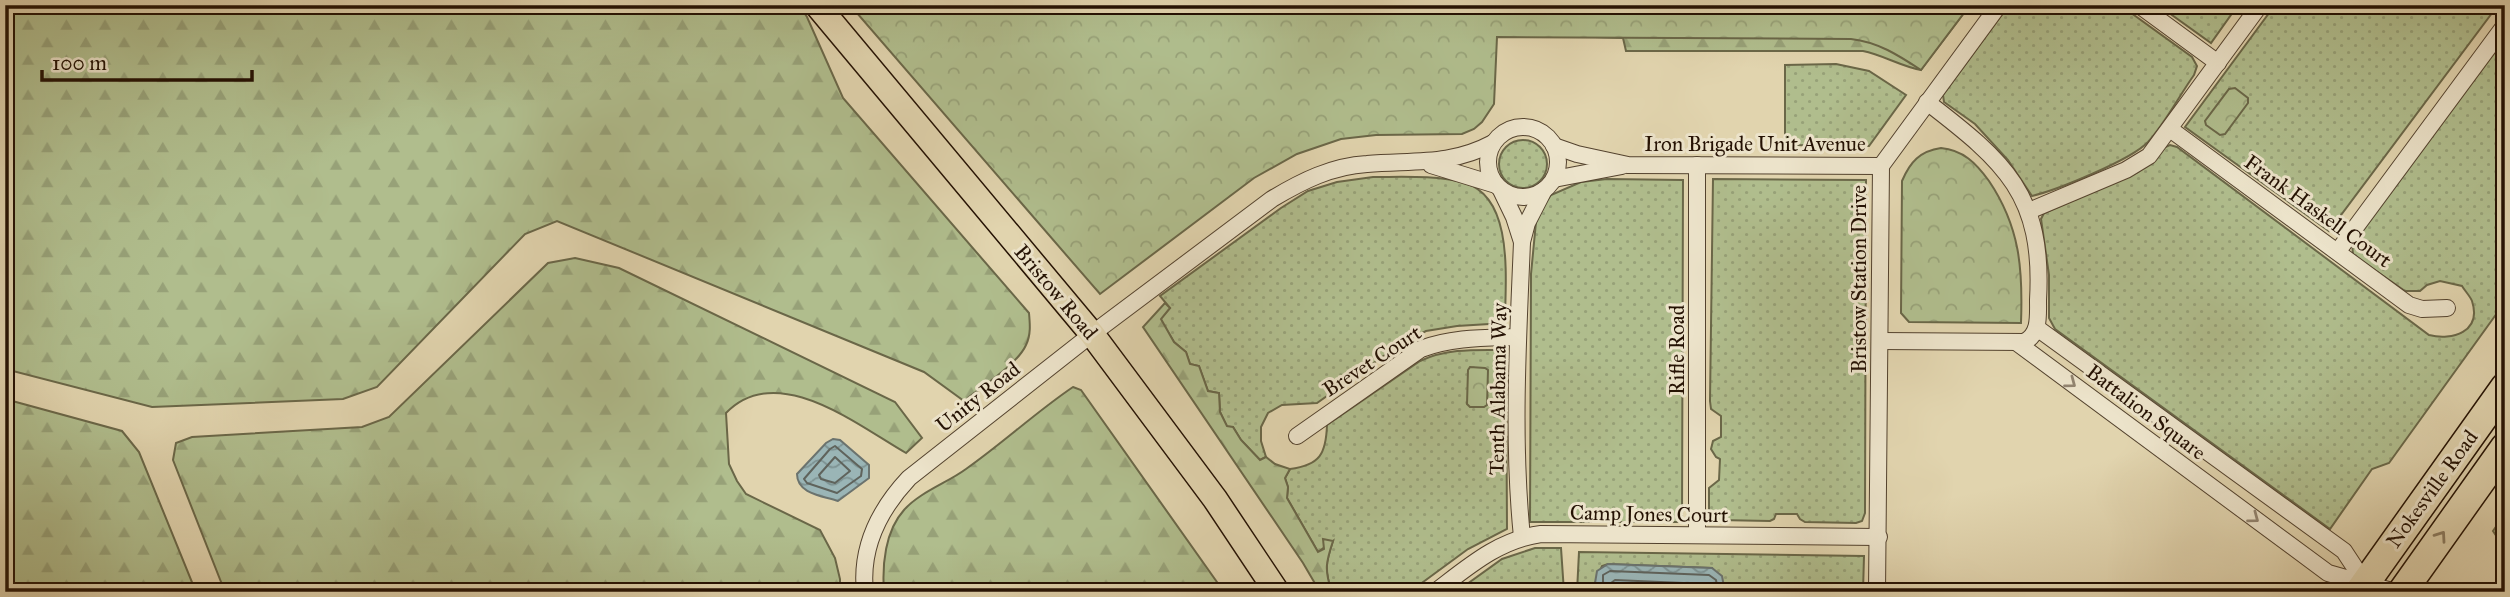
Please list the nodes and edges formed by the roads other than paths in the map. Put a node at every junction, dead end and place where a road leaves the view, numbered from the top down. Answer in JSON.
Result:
{"nodes":[{"id":1,"x":817,"y":5,"type":"edge"},
{"id":2,"x":1999,"y":5,"type":"edge"},
{"id":3,"x":2139,"y":5,"type":"edge"},
{"id":4,"x":2260,"y":5,"type":"edge"},
{"id":5,"x":2505,"y":25,"type":"edge"},
{"id":6,"x":2218,"y":63,"type":"junction"},
{"id":7,"x":1927,"y":102,"type":"junction"},
{"id":8,"x":2170,"y":130,"type":"junction"},
{"id":9,"x":1493,"y":143,"type":"junction"},
{"id":10,"x":1554,"y":146,"type":"junction"},
{"id":11,"x":1425,"y":163,"type":"junction"},
{"id":12,"x":1628,"y":165,"type":"junction"},
{"id":13,"x":1697,"y":165,"type":"junction"},
{"id":14,"x":1881,"y":166,"type":"junction"},
{"id":15,"x":1549,"y":185,"type":"junction"},
{"id":16,"x":1498,"y":188,"type":"junction"},
{"id":17,"x":2028,"y":211,"type":"junction"},
{"id":18,"x":1522,"y":242,"type":"junction"},
{"id":19,"x":2338,"y":251,"type":"junction"},
{"id":20,"x":2447,"y":308,"type":"dead end"},
{"id":21,"x":2037,"y":328,"type":"junction"},
{"id":22,"x":1092,"y":334,"type":"junction"},
{"id":23,"x":1518,"y":337,"type":"junction"},
{"id":24,"x":1881,"y":341,"type":"junction"},
{"id":25,"x":2017,"y":342,"type":"junction"},
{"id":26,"x":2505,"y":387,"type":"edge"},
{"id":27,"x":1297,"y":436,"type":"dead end"},
{"id":28,"x":2505,"y":447,"type":"edge"},
{"id":29,"x":1697,"y":536,"type":"junction"},
{"id":30,"x":1522,"y":537,"type":"junction"},
{"id":31,"x":1879,"y":537,"type":"junction"},
{"id":32,"x":2362,"y":587,"type":"edge"},
{"id":33,"x":866,"y":592,"type":"edge"},
{"id":34,"x":1277,"y":592,"type":"edge"},
{"id":35,"x":1435,"y":592,"type":"edge"},
{"id":36,"x":1877,"y":592,"type":"edge"},
{"id":37,"x":2395,"y":592,"type":"edge"},
{"id":38,"x":2402,"y":592,"type":"edge"}],
"edges":[{"from":1,"to":22,"type":"main road","name":"Bristow Road"},
{"from":2,"to":7,"type":"street","name":"Bristow Station Drive"},
{"from":3,"to":6,"type":"street"},
{"from":4,"to":6,"type":"street"},
{"from":5,"to":19,"type":"street"},
{"from":6,"to":8,"type":"street"},
{"from":7,"to":14,"type":"street","name":"Bristow Station Drive"},
{"from":7,"to":17,"type":"street"},
{"from":8,"to":17,"type":"street"},
{"from":8,"to":19,"type":"street","name":"Frank Haskell Court"},
{"from":9,"to":10,"type":"street"},
{"from":9,"to":11,"type":"street"},
{"from":9,"to":16,"type":"street"},
{"from":10,"to":12,"type":"street","name":"Iron Brigade Unit Avenue"},
{"from":10,"to":15,"type":"street"},
{"from":11,"to":16,"type":"street"},
{"from":11,"to":22,"type":"street"},
{"from":12,"to":13,"type":"street","name":"Iron Brigade Unit Avenue"},
{"from":12,"to":15,"type":"street","name":"Iron Brigade Unit Avenue"},
{"from":13,"to":14,"type":"street","name":"Iron Brigade Unit Avenue"},
{"from":13,"to":29,"type":"street","name":"Rifle Road"},
{"from":14,"to":24,"type":"street","name":"Bristow Station Drive"},
{"from":15,"to":16,"type":"street"},
{"from":15,"to":18,"type":"street","name":"Tenth Alabama Way"},
{"from":16,"to":18,"type":"street","name":"Tenth Alabama Way"},
{"from":17,"to":21,"type":"street"},
{"from":18,"to":23,"type":"street","name":"Tenth Alabama Way"},
{"from":19,"to":20,"type":"street","name":"Frank Haskell Court"},
{"from":21,"to":25,"type":"street"},
{"from":21,"to":32,"type":"street","name":"Battalion Square"},
{"from":22,"to":33,"type":"street","name":"Unity Road"},
{"from":22,"to":34,"type":"main road","name":"Bristow Road"},
{"from":23,"to":27,"type":"street","name":"Brevet Court"},
{"from":23,"to":30,"type":"street","name":"Tenth Alabama Way"},
{"from":24,"to":25,"type":"street"},
{"from":24,"to":31,"type":"street","name":"Bristow Station Drive"},
{"from":25,"to":32,"type":"street","name":"Battalion Square","one_way":true},
{"from":26,"to":32,"type":"highway","name":"Nokesville Road"},
{"from":38,"to":28,"type":"highway","name":"Nokesville Road","one_way":true},
{"from":29,"to":30,"type":"street","name":"Camp Jones Court"},
{"from":29,"to":31,"type":"street","name":"Camp Jones Court"},
{"from":30,"to":35,"type":"street","name":"Camp Jones Court"},
{"from":31,"to":36,"type":"street","name":"Bristow Station Drive"},
{"from":32,"to":37,"type":"street","name":"Battalion Square"}]}
